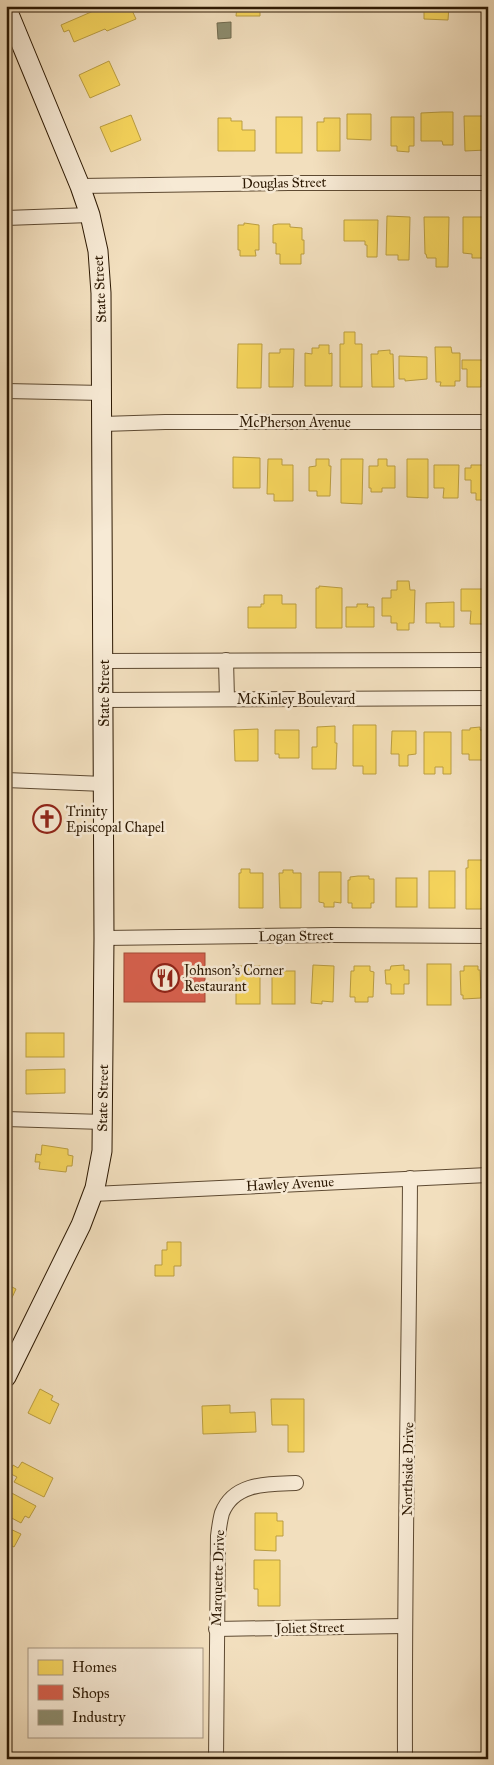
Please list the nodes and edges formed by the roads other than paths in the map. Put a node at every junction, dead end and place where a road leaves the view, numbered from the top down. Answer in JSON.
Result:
{"nodes":[{"id":1,"x":6,"y":7,"type":"edge"},
{"id":2,"x":488,"y":183,"type":"edge"},
{"id":3,"x":80,"y":186,"type":"junction"},
{"id":4,"x":90,"y":215,"type":"junction"},
{"id":5,"x":6,"y":218,"type":"edge"},
{"id":6,"x":6,"y":391,"type":"edge"},
{"id":7,"x":103,"y":393,"type":"junction"},
{"id":8,"x":488,"y":422,"type":"edge"},
{"id":9,"x":103,"y":424,"type":"junction"},
{"id":10,"x":226,"y":660,"type":"junction"},
{"id":11,"x":488,"y":660,"type":"edge"},
{"id":12,"x":104,"y":661,"type":"junction"},
{"id":13,"x":488,"y":698,"type":"edge"},
{"id":14,"x":226,"y":699,"type":"junction"},
{"id":15,"x":103,"y":700,"type":"junction"},
{"id":16,"x":6,"y":780,"type":"edge"},
{"id":17,"x":104,"y":784,"type":"junction"},
{"id":18,"x":488,"y":936,"type":"edge"},
{"id":19,"x":104,"y":938,"type":"junction"},
{"id":20,"x":6,"y":1119,"type":"edge"},
{"id":21,"x":103,"y":1122,"type":"junction"},
{"id":22,"x":488,"y":1175,"type":"edge"},
{"id":23,"x":410,"y":1178,"type":"junction"},
{"id":24,"x":93,"y":1194,"type":"junction"},
{"id":25,"x":6,"y":1376,"type":"edge"},
{"id":26,"x":296,"y":1483,"type":"dead end"},
{"id":27,"x":404,"y":1626,"type":"junction"},
{"id":28,"x":216,"y":1629,"type":"junction"},
{"id":29,"x":216,"y":1759,"type":"edge"},
{"id":30,"x":405,"y":1759,"type":"edge"}],
"edges":[{"from":1,"to":3,"type":"street","name":"State Street"},
{"from":2,"to":3,"type":"street","name":"Douglas Street"},
{"from":3,"to":4,"type":"street","name":"State Street"},
{"from":4,"to":5,"type":"street"},
{"from":4,"to":7,"type":"street","name":"State Street"},
{"from":6,"to":7,"type":"street"},
{"from":7,"to":9,"type":"street","name":"State Street"},
{"from":8,"to":9,"type":"street","name":"McPherson Avenue"},
{"from":9,"to":12,"type":"street","name":"State Street"},
{"from":10,"to":11,"type":"street"},
{"from":10,"to":12,"type":"street"},
{"from":10,"to":14,"type":"street"},
{"from":12,"to":15,"type":"street","name":"State Street"},
{"from":13,"to":14,"type":"street","name":"McKinley Boulevard"},
{"from":14,"to":15,"type":"street","name":"McKinley Boulevard"},
{"from":15,"to":17,"type":"street","name":"State Street"},
{"from":16,"to":17,"type":"street"},
{"from":17,"to":19,"type":"street","name":"State Street"},
{"from":18,"to":19,"type":"street","name":"Logan Street"},
{"from":19,"to":21,"type":"street","name":"State Street"},
{"from":20,"to":21,"type":"street"},
{"from":21,"to":24,"type":"street","name":"State Street"},
{"from":22,"to":23,"type":"street","name":"Hawley Avenue"},
{"from":23,"to":24,"type":"street","name":"Hawley Avenue"},
{"from":23,"to":27,"type":"street","name":"Northside Drive"},
{"from":24,"to":25,"type":"street","name":"State Street"},
{"from":26,"to":28,"type":"street","name":"Marquette Drive"},
{"from":27,"to":28,"type":"street","name":"Joliet Street"},
{"from":27,"to":30,"type":"street","name":"Northside Drive"},
{"from":28,"to":29,"type":"street","name":"Marquette Drive"}]}
